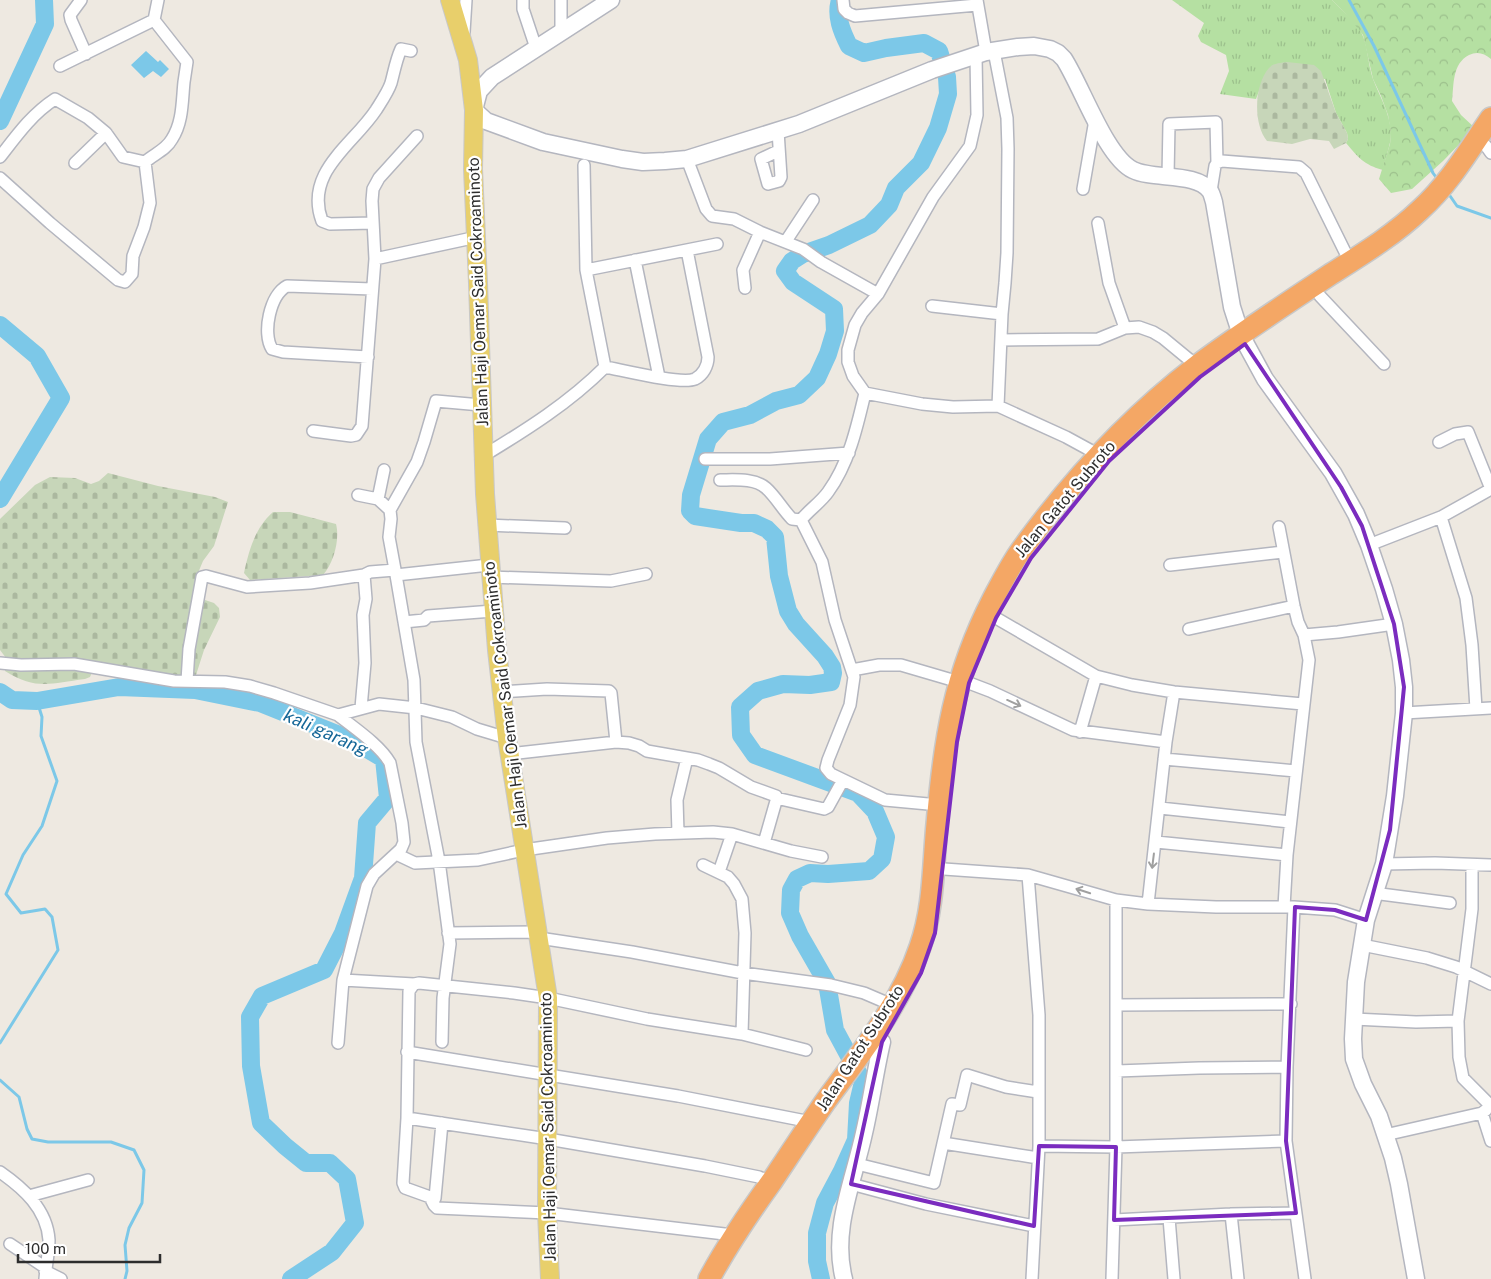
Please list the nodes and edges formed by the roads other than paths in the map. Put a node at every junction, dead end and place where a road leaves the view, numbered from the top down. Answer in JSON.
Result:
{"nodes":[{"id":1,"x":81,"y":0,"type":"edge"},
{"id":2,"x":158,"y":0,"type":"edge"},
{"id":3,"x":450,"y":0,"type":"edge"},
{"id":4,"x":466,"y":0,"type":"edge"},
{"id":5,"x":523,"y":0,"type":"edge"},
{"id":6,"x":561,"y":0,"type":"edge"},
{"id":7,"x":610,"y":0,"type":"edge"},
{"id":8,"x":843,"y":0,"type":"edge"},
{"id":9,"x":977,"y":2,"type":"edge"},
{"id":10,"x":154,"y":20,"type":"junction"},
{"id":11,"x":561,"y":33,"type":"junction"},
{"id":12,"x":464,"y":42,"type":"junction"},
{"id":13,"x":536,"y":48,"type":"junction"},
{"id":14,"x":411,"y":51,"type":"dead end"},
{"id":15,"x":985,"y":53,"type":"junction"},
{"id":16,"x":86,"y":54,"type":"junction"},
{"id":17,"x":468,"y":60,"type":"junction"},
{"id":18,"x":60,"y":66,"type":"dead end"},
{"id":19,"x":492,"y":77,"type":"junction"},
{"id":20,"x":474,"y":110,"type":"junction"},
{"id":21,"x":1491,"y":118,"type":"edge"},
{"id":22,"x":1096,"y":119,"type":"junction"},
{"id":23,"x":778,"y":131,"type":"junction"},
{"id":24,"x":106,"y":133,"type":"junction"},
{"id":25,"x":417,"y":136,"type":"dead end"},
{"id":26,"x":1489,"y":146,"type":"edge"},
{"id":27,"x":778,"y":150,"type":"dead end"},
{"id":28,"x":0,"y":156,"type":"edge"},
{"id":29,"x":687,"y":159,"type":"junction"},
{"id":30,"x":145,"y":162,"type":"junction"},
{"id":31,"x":75,"y":163,"type":"dead end"},
{"id":32,"x":1217,"y":163,"type":"junction"},
{"id":33,"x":584,"y":165,"type":"dead end"},
{"id":34,"x":1168,"y":176,"type":"junction"},
{"id":35,"x":0,"y":178,"type":"edge"},
{"id":36,"x":1084,"y":189,"type":"dead end"},
{"id":37,"x":1447,"y":189,"type":"junction"},
{"id":38,"x":1211,"y":192,"type":"junction"},
{"id":39,"x":813,"y":200,"type":"dead end"},
{"id":40,"x":373,"y":223,"type":"junction"},
{"id":41,"x":1098,"y":223,"type":"dead end"},
{"id":42,"x":760,"y":232,"type":"junction"},
{"id":43,"x":477,"y":237,"type":"junction"},
{"id":44,"x":786,"y":241,"type":"junction"},
{"id":45,"x":717,"y":244,"type":"dead end"},
{"id":46,"x":687,"y":250,"type":"junction"},
{"id":47,"x":375,"y":259,"type":"junction"},
{"id":48,"x":635,"y":260,"type":"junction"},
{"id":49,"x":1350,"y":262,"type":"junction"},
{"id":50,"x":586,"y":270,"type":"junction"},
{"id":51,"x":745,"y":288,"type":"dead end"},
{"id":52,"x":372,"y":290,"type":"junction"},
{"id":53,"x":878,"y":294,"type":"junction"},
{"id":54,"x":1320,"y":296,"type":"junction"},
{"id":55,"x":932,"y":306,"type":"dead end"},
{"id":56,"x":1002,"y":314,"type":"junction"},
{"id":57,"x":1125,"y":328,"type":"junction"},
{"id":58,"x":1243,"y":339,"type":"junction"},
{"id":59,"x":1001,"y":340,"type":"junction"},
{"id":60,"x":368,"y":357,"type":"junction"},
{"id":61,"x":1384,"y":364,"type":"dead end"},
{"id":62,"x":1197,"y":366,"type":"junction"},
{"id":63,"x":605,"y":367,"type":"junction"},
{"id":64,"x":659,"y":377,"type":"junction"},
{"id":65,"x":866,"y":393,"type":"junction"},
{"id":66,"x":481,"y":405,"type":"junction"},
{"id":67,"x":998,"y":406,"type":"junction"},
{"id":68,"x":313,"y":431,"type":"dead end"},
{"id":69,"x":1439,"y":442,"type":"dead end"},
{"id":70,"x":849,"y":453,"type":"junction"},
{"id":71,"x":1098,"y":455,"type":"junction"},
{"id":72,"x":483,"y":456,"type":"junction"},
{"id":73,"x":705,"y":459,"type":"dead end"},
{"id":74,"x":384,"y":470,"type":"dead end"},
{"id":75,"x":720,"y":480,"type":"dead end"},
{"id":76,"x":1491,"y":489,"type":"edge"},
{"id":77,"x":358,"y":495,"type":"dead end"},
{"id":78,"x":378,"y":499,"type":"junction"},
{"id":79,"x":390,"y":510,"type":"junction"},
{"id":80,"x":1441,"y":517,"type":"junction"},
{"id":81,"x":801,"y":520,"type":"junction"},
{"id":82,"x":487,"y":525,"type":"junction"},
{"id":83,"x":1279,"y":527,"type":"dead end"},
{"id":84,"x":565,"y":528,"type":"dead end"},
{"id":85,"x":1369,"y":546,"type":"junction"},
{"id":86,"x":1283,"y":552,"type":"junction"},
{"id":87,"x":1170,"y":565,"type":"dead end"},
{"id":88,"x":490,"y":571,"type":"junction"},
{"id":89,"x":395,"y":572,"type":"junction"},
{"id":90,"x":646,"y":574,"type":"dead end"},
{"id":91,"x":364,"y":575,"type":"junction"},
{"id":92,"x":1294,"y":606,"type":"junction"},
{"id":93,"x":493,"y":611,"type":"junction"},
{"id":94,"x":996,"y":618,"type":"junction"},
{"id":95,"x":404,"y":622,"type":"junction"},
{"id":96,"x":1394,"y":624,"type":"junction"},
{"id":97,"x":1189,"y":629,"type":"dead end"},
{"id":98,"x":1304,"y":635,"type":"junction"},
{"id":99,"x":0,"y":662,"type":"edge"},
{"id":100,"x":852,"y":670,"type":"junction"},
{"id":101,"x":1096,"y":676,"type":"junction"},
{"id":102,"x":187,"y":681,"type":"junction"},
{"id":103,"x":964,"y":682,"type":"junction"},
{"id":104,"x":502,"y":692,"type":"junction"},
{"id":105,"x":1174,"y":692,"type":"junction"},
{"id":106,"x":1303,"y":704,"type":"junction"},
{"id":107,"x":362,"y":708,"type":"junction"},
{"id":108,"x":416,"y":708,"type":"junction"},
{"id":109,"x":1491,"y":708,"type":"edge"},
{"id":110,"x":1476,"y":709,"type":"junction"},
{"id":111,"x":1404,"y":713,"type":"junction"},
{"id":112,"x":338,"y":715,"type":"junction"},
{"id":113,"x":1080,"y":732,"type":"junction"},
{"id":114,"x":616,"y":742,"type":"junction"},
{"id":115,"x":1166,"y":742,"type":"junction"},
{"id":116,"x":508,"y":746,"type":"junction"},
{"id":117,"x":687,"y":758,"type":"junction"},
{"id":118,"x":1164,"y":759,"type":"junction"},
{"id":119,"x":1296,"y":771,"type":"junction"},
{"id":120,"x":844,"y":780,"type":"junction"},
{"id":121,"x":776,"y":798,"type":"junction"},
{"id":122,"x":938,"y":805,"type":"junction"},
{"id":123,"x":1160,"y":808,"type":"junction"},
{"id":124,"x":1290,"y":822,"type":"junction"},
{"id":125,"x":678,"y":833,"type":"junction"},
{"id":126,"x":732,"y":834,"type":"junction"},
{"id":127,"x":1156,"y":842,"type":"junction"},
{"id":128,"x":764,"y":843,"type":"junction"},
{"id":129,"x":524,"y":850,"type":"junction"},
{"id":130,"x":396,"y":854,"type":"junction"},
{"id":131,"x":1287,"y":855,"type":"junction"},
{"id":132,"x":822,"y":856,"type":"dead end"},
{"id":133,"x":440,"y":861,"type":"junction"},
{"id":134,"x":1384,"y":864,"type":"junction"},
{"id":135,"x":703,"y":865,"type":"dead end"},
{"id":136,"x":1472,"y":865,"type":"junction"},
{"id":137,"x":1491,"y":865,"type":"edge"},
{"id":138,"x":944,"y":869,"type":"junction"},
{"id":139,"x":718,"y":872,"type":"junction"},
{"id":140,"x":1028,"y":875,"type":"junction"},
{"id":141,"x":1373,"y":893,"type":"junction"},
{"id":142,"x":1116,"y":900,"type":"junction"},
{"id":143,"x":1148,"y":904,"type":"junction"},
{"id":144,"x":1450,"y":904,"type":"dead end"},
{"id":145,"x":1289,"y":907,"type":"junction"},
{"id":146,"x":1366,"y":920,"type":"junction"},
{"id":147,"x":448,"y":933,"type":"junction"},
{"id":148,"x":539,"y":935,"type":"junction"},
{"id":149,"x":1362,"y":945,"type":"junction"},
{"id":150,"x":1465,"y":971,"type":"junction"},
{"id":151,"x":743,"y":973,"type":"junction"},
{"id":152,"x":343,"y":980,"type":"junction"},
{"id":153,"x":414,"y":984,"type":"junction"},
{"id":154,"x":1491,"y":984,"type":"edge"},
{"id":155,"x":445,"y":985,"type":"junction"},
{"id":156,"x":548,"y":998,"type":"junction"},
{"id":157,"x":892,"y":1004,"type":"junction"},
{"id":158,"x":1291,"y":1004,"type":"junction"},
{"id":159,"x":1116,"y":1005,"type":"junction"},
{"id":160,"x":1354,"y":1019,"type":"junction"},
{"id":161,"x":1458,"y":1021,"type":"junction"},
{"id":162,"x":742,"y":1034,"type":"junction"},
{"id":163,"x":442,"y":1042,"type":"dead end"},
{"id":164,"x":338,"y":1043,"type":"dead end"},
{"id":165,"x":873,"y":1046,"type":"junction"},
{"id":166,"x":806,"y":1050,"type":"dead end"},
{"id":167,"x":407,"y":1052,"type":"junction"},
{"id":168,"x":1287,"y":1067,"type":"junction"},
{"id":169,"x":1117,"y":1071,"type":"junction"},
{"id":170,"x":548,"y":1074,"type":"junction"},
{"id":171,"x":840,"y":1091,"type":"junction"},
{"id":172,"x":1038,"y":1092,"type":"junction"},
{"id":173,"x":1488,"y":1109,"type":"edge"},
{"id":174,"x":406,"y":1118,"type":"junction"},
{"id":175,"x":811,"y":1122,"type":"junction"},
{"id":176,"x":442,"y":1123,"type":"junction"},
{"id":177,"x":1385,"y":1135,"type":"junction"},
{"id":178,"x":548,"y":1139,"type":"junction"},
{"id":179,"x":1286,"y":1141,"type":"junction"},
{"id":180,"x":1491,"y":1141,"type":"edge"},
{"id":181,"x":943,"y":1143,"type":"junction"},
{"id":182,"x":1039,"y":1146,"type":"junction"},
{"id":183,"x":1116,"y":1147,"type":"junction"},
{"id":184,"x":1038,"y":1158,"type":"junction"},
{"id":185,"x":857,"y":1164,"type":"junction"},
{"id":186,"x":0,"y":1172,"type":"edge"},
{"id":187,"x":88,"y":1180,"type":"dead end"},
{"id":188,"x":771,"y":1182,"type":"junction"},
{"id":189,"x":851,"y":1184,"type":"junction"},
{"id":190,"x":29,"y":1196,"type":"junction"},
{"id":191,"x":433,"y":1202,"type":"junction"},
{"id":192,"x":548,"y":1213,"type":"junction"},
{"id":193,"x":1296,"y":1213,"type":"junction"},
{"id":194,"x":1231,"y":1214,"type":"junction"},
{"id":195,"x":1170,"y":1218,"type":"junction"},
{"id":196,"x":1114,"y":1220,"type":"junction"},
{"id":197,"x":1034,"y":1226,"type":"junction"},
{"id":198,"x":733,"y":1235,"type":"junction"},
{"id":199,"x":10,"y":1244,"type":"dead end"},
{"id":200,"x":45,"y":1272,"type":"edge"},
{"id":201,"x":61,"y":1279,"type":"edge"},
{"id":202,"x":550,"y":1279,"type":"edge"},
{"id":203,"x":709,"y":1279,"type":"edge"},
{"id":204,"x":724,"y":1279,"type":"edge"},
{"id":205,"x":844,"y":1279,"type":"edge"},
{"id":206,"x":1032,"y":1279,"type":"edge"},
{"id":207,"x":1112,"y":1279,"type":"edge"},
{"id":208,"x":1174,"y":1279,"type":"edge"},
{"id":209,"x":1238,"y":1279,"type":"edge"},
{"id":210,"x":1305,"y":1279,"type":"edge"},
{"id":211,"x":1416,"y":1279,"type":"edge"}],
"edges":[{"from":1,"to":16,"type":"street"},
{"from":2,"to":10,"type":"street"},
{"from":3,"to":12,"type":"main road","name":"Jalan Haji Oemar Said Cokroaminoto"},
{"from":4,"to":12,"type":"street"},
{"from":5,"to":13,"type":"street"},
{"from":6,"to":11,"type":"street"},
{"from":7,"to":11,"type":"street"},
{"from":8,"to":9,"type":"street"},
{"from":9,"to":15,"type":"street"},
{"from":10,"to":16,"type":"street"},
{"from":10,"to":30,"type":"street"},
{"from":11,"to":13,"type":"street"},
{"from":12,"to":17,"type":"main road","name":"Jalan Haji Oemar Said Cokroaminoto"},
{"from":13,"to":19,"type":"street"},
{"from":14,"to":40,"type":"street"},
{"from":15,"to":22,"type":"street"},
{"from":15,"to":23,"type":"street"},
{"from":15,"to":53,"type":"street"},
{"from":15,"to":56,"type":"street"},
{"from":16,"to":18,"type":"street"},
{"from":17,"to":19,"type":"street"},
{"from":17,"to":20,"type":"main road","name":"Jalan Haji Oemar Said Cokroaminoto"},
{"from":19,"to":20,"type":"street"},
{"from":20,"to":29,"type":"street"},
{"from":20,"to":43,"type":"main road","name":"Jalan Haji Oemar Said Cokroaminoto"},
{"from":21,"to":37,"type":"highway","name":"Jalan Gatot Subroto"},
{"from":22,"to":34,"type":"street"},
{"from":22,"to":36,"type":"street"},
{"from":23,"to":27,"type":"street"},
{"from":23,"to":29,"type":"street"},
{"from":24,"to":28,"type":"street"},
{"from":24,"to":30,"type":"street"},
{"from":24,"to":31,"type":"street"},
{"from":25,"to":40,"type":"street"},
{"from":26,"to":37,"type":"highway","name":"Jalan Gatot Subroto"},
{"from":29,"to":42,"type":"street"},
{"from":30,"to":35,"type":"street"},
{"from":32,"to":34,"type":"street"},
{"from":32,"to":38,"type":"street"},
{"from":32,"to":49,"type":"street"},
{"from":33,"to":50,"type":"street"},
{"from":34,"to":38,"type":"street"},
{"from":37,"to":49,"type":"highway","name":"Jalan Gatot Subroto"},
{"from":37,"to":54,"type":"highway","name":"Jalan Gatot Subroto"},
{"from":38,"to":58,"type":"street"},
{"from":39,"to":44,"type":"street"},
{"from":40,"to":47,"type":"street"},
{"from":41,"to":57,"type":"street"},
{"from":42,"to":44,"type":"street"},
{"from":42,"to":51,"type":"street"},
{"from":43,"to":47,"type":"street"},
{"from":43,"to":66,"type":"main road","name":"Jalan Haji Oemar Said Cokroaminoto"},
{"from":44,"to":53,"type":"street"},
{"from":45,"to":46,"type":"street"},
{"from":46,"to":48,"type":"street"},
{"from":46,"to":64,"type":"street"},
{"from":47,"to":52,"type":"street"},
{"from":48,"to":50,"type":"street"},
{"from":48,"to":64,"type":"street"},
{"from":49,"to":58,"type":"highway","name":"Jalan Gatot Subroto"},
{"from":50,"to":63,"type":"street"},
{"from":52,"to":60,"type":"street"},
{"from":52,"to":60,"type":"street"},
{"from":53,"to":65,"type":"street"},
{"from":54,"to":58,"type":"highway","name":"Jalan Gatot Subroto"},
{"from":54,"to":61,"type":"street"},
{"from":55,"to":56,"type":"street"},
{"from":56,"to":59,"type":"street"},
{"from":57,"to":59,"type":"street"},
{"from":57,"to":62,"type":"street"},
{"from":58,"to":62,"type":"highway","name":"Jalan Gatot Subroto"},
{"from":58,"to":85,"type":"street"},
{"from":58,"to":94,"type":"highway","name":"Jalan Gatot Subroto"},
{"from":59,"to":67,"type":"street"},
{"from":60,"to":68,"type":"street"},
{"from":62,"to":71,"type":"highway","name":"Jalan Gatot Subroto"},
{"from":63,"to":64,"type":"street"},
{"from":63,"to":72,"type":"street"},
{"from":65,"to":67,"type":"street"},
{"from":65,"to":70,"type":"street"},
{"from":66,"to":72,"type":"main road","name":"Jalan Haji Oemar Said Cokroaminoto"},
{"from":66,"to":79,"type":"street"},
{"from":67,"to":71,"type":"street"},
{"from":69,"to":76,"type":"street"},
{"from":70,"to":73,"type":"street"},
{"from":70,"to":81,"type":"street"},
{"from":71,"to":103,"type":"highway","name":"Jalan Gatot Subroto"},
{"from":72,"to":82,"type":"main road","name":"Jalan Haji Oemar Said Cokroaminoto"},
{"from":74,"to":78,"type":"street"},
{"from":75,"to":81,"type":"street"},
{"from":76,"to":80,"type":"street"},
{"from":77,"to":78,"type":"street"},
{"from":78,"to":79,"type":"street"},
{"from":79,"to":89,"type":"street"},
{"from":80,"to":85,"type":"street"},
{"from":80,"to":110,"type":"street"},
{"from":81,"to":100,"type":"street"},
{"from":82,"to":84,"type":"street"},
{"from":82,"to":88,"type":"main road","name":"Jalan Haji Oemar Said Cokroaminoto"},
{"from":83,"to":86,"type":"street"},
{"from":85,"to":96,"type":"street"},
{"from":86,"to":87,"type":"street"},
{"from":86,"to":92,"type":"street"},
{"from":88,"to":89,"type":"street"},
{"from":88,"to":90,"type":"street"},
{"from":88,"to":93,"type":"main road","name":"Jalan Haji Oemar Said Cokroaminoto"},
{"from":89,"to":91,"type":"street"},
{"from":89,"to":95,"type":"street"},
{"from":91,"to":102,"type":"street"},
{"from":91,"to":107,"type":"street"},
{"from":92,"to":97,"type":"street"},
{"from":92,"to":98,"type":"street"},
{"from":93,"to":95,"type":"street"},
{"from":93,"to":104,"type":"main road","name":"Jalan Haji Oemar Said Cokroaminoto"},
{"from":94,"to":101,"type":"street"},
{"from":94,"to":103,"type":"highway","name":"Jalan Gatot Subroto"},
{"from":95,"to":108,"type":"street"},
{"from":96,"to":98,"type":"street"},
{"from":96,"to":111,"type":"street"},
{"from":98,"to":106,"type":"street"},
{"from":99,"to":102,"type":"street"},
{"from":100,"to":103,"type":"street"},
{"from":100,"to":120,"type":"street"},
{"from":101,"to":105,"type":"street"},
{"from":101,"to":113,"type":"street"},
{"from":102,"to":112,"type":"street"},
{"from":103,"to":113,"type":"street","one_way":true},
{"from":103,"to":122,"type":"highway","name":"Jalan Gatot Subroto"},
{"from":103,"to":138,"type":"highway","name":"Jalan Gatot Subroto"},
{"from":104,"to":114,"type":"street"},
{"from":104,"to":116,"type":"main road","name":"Jalan Haji Oemar Said Cokroaminoto"},
{"from":105,"to":106,"type":"street"},
{"from":105,"to":115,"type":"street"},
{"from":106,"to":119,"type":"street"},
{"from":107,"to":108,"type":"street"},
{"from":107,"to":112,"type":"street"},
{"from":108,"to":116,"type":"street"},
{"from":108,"to":133,"type":"street"},
{"from":109,"to":110,"type":"street"},
{"from":110,"to":111,"type":"street"},
{"from":111,"to":134,"type":"street"},
{"from":112,"to":130,"type":"street"},
{"from":113,"to":115,"type":"street"},
{"from":114,"to":116,"type":"street"},
{"from":114,"to":117,"type":"street"},
{"from":115,"to":118,"type":"street"},
{"from":116,"to":129,"type":"main road","name":"Jalan Haji Oemar Said Cokroaminoto"},
{"from":117,"to":121,"type":"street"},
{"from":117,"to":125,"type":"street"},
{"from":118,"to":119,"type":"street"},
{"from":118,"to":123,"type":"street"},
{"from":119,"to":124,"type":"street"},
{"from":120,"to":121,"type":"street"},
{"from":120,"to":122,"type":"street"},
{"from":121,"to":128,"type":"street"},
{"from":122,"to":157,"type":"highway","name":"Jalan Gatot Subroto"},
{"from":123,"to":124,"type":"street"},
{"from":123,"to":127,"type":"street"},
{"from":124,"to":131,"type":"street"},
{"from":125,"to":126,"type":"street"},
{"from":125,"to":129,"type":"street"},
{"from":126,"to":128,"type":"street"},
{"from":126,"to":139,"type":"street"},
{"from":127,"to":131,"type":"street"},
{"from":127,"to":143,"type":"street","one_way":true},
{"from":128,"to":132,"type":"street"},
{"from":129,"to":133,"type":"street"},
{"from":129,"to":148,"type":"main road","name":"Jalan Haji Oemar Said Cokroaminoto"},
{"from":130,"to":133,"type":"street"},
{"from":130,"to":152,"type":"street"},
{"from":131,"to":145,"type":"street"},
{"from":133,"to":147,"type":"street"},
{"from":134,"to":136,"type":"street"},
{"from":134,"to":141,"type":"street"},
{"from":135,"to":139,"type":"street"},
{"from":136,"to":137,"type":"street"},
{"from":136,"to":150,"type":"street"},
{"from":138,"to":140,"type":"street"},
{"from":138,"to":165,"type":"highway","name":"Jalan Gatot Subroto"},
{"from":139,"to":151,"type":"street"},
{"from":142,"to":140,"type":"street","one_way":true},
{"from":140,"to":172,"type":"street"},
{"from":141,"to":144,"type":"street"},
{"from":141,"to":146,"type":"street"},
{"from":142,"to":143,"type":"street"},
{"from":142,"to":159,"type":"street"},
{"from":143,"to":145,"type":"street"},
{"from":145,"to":146,"type":"street"},
{"from":145,"to":158,"type":"street"},
{"from":146,"to":149,"type":"street"},
{"from":147,"to":148,"type":"street"},
{"from":147,"to":155,"type":"street"},
{"from":148,"to":151,"type":"street"},
{"from":148,"to":156,"type":"main road","name":"Jalan Haji Oemar Said Cokroaminoto"},
{"from":149,"to":150,"type":"street"},
{"from":149,"to":160,"type":"street"},
{"from":150,"to":154,"type":"street"},
{"from":150,"to":161,"type":"street"},
{"from":151,"to":157,"type":"street"},
{"from":151,"to":162,"type":"street"},
{"from":152,"to":153,"type":"street"},
{"from":152,"to":164,"type":"street"},
{"from":153,"to":155,"type":"street"},
{"from":153,"to":167,"type":"street"},
{"from":155,"to":156,"type":"street"},
{"from":155,"to":163,"type":"street"},
{"from":156,"to":162,"type":"street"},
{"from":156,"to":170,"type":"main road","name":"Jalan Haji Oemar Said Cokroaminoto"},
{"from":157,"to":165,"type":"highway","name":"Jalan Gatot Subroto"},
{"from":158,"to":159,"type":"street"},
{"from":158,"to":168,"type":"street"},
{"from":159,"to":169,"type":"street"},
{"from":160,"to":161,"type":"street"},
{"from":160,"to":177,"type":"street"},
{"from":161,"to":173,"type":"street"},
{"from":162,"to":166,"type":"street"},
{"from":165,"to":171,"type":"highway","name":"Jalan Gatot Subroto"},
{"from":165,"to":171,"type":"highway","name":"Jalan Gatot Subroto"},
{"from":165,"to":185,"type":"street"},
{"from":167,"to":170,"type":"street"},
{"from":167,"to":174,"type":"street"},
{"from":168,"to":169,"type":"street"},
{"from":168,"to":179,"type":"street"},
{"from":169,"to":183,"type":"street"},
{"from":170,"to":175,"type":"street"},
{"from":170,"to":178,"type":"main road","name":"Jalan Haji Oemar Said Cokroaminoto"},
{"from":171,"to":175,"type":"highway","name":"Jalan Gatot Subroto"},
{"from":171,"to":204,"type":"highway","name":"Jalan Gatot Subroto"},
{"from":172,"to":181,"type":"street"},
{"from":172,"to":182,"type":"street"},
{"from":173,"to":177,"type":"street"},
{"from":173,"to":180,"type":"street"},
{"from":174,"to":176,"type":"street"},
{"from":174,"to":191,"type":"street"},
{"from":175,"to":188,"type":"highway","name":"Jalan Gatot Subroto"},
{"from":176,"to":178,"type":"street"},
{"from":176,"to":191,"type":"street"},
{"from":177,"to":211,"type":"street"},
{"from":178,"to":188,"type":"street"},
{"from":178,"to":192,"type":"main road","name":"Jalan Haji Oemar Said Cokroaminoto"},
{"from":179,"to":183,"type":"street"},
{"from":179,"to":193,"type":"street"},
{"from":181,"to":184,"type":"street"},
{"from":181,"to":185,"type":"street"},
{"from":182,"to":183,"type":"street"},
{"from":182,"to":184,"type":"street"},
{"from":183,"to":196,"type":"street"},
{"from":184,"to":197,"type":"street"},
{"from":185,"to":189,"type":"street"},
{"from":186,"to":190,"type":"street"},
{"from":187,"to":190,"type":"street"},
{"from":188,"to":198,"type":"highway","name":"Jalan Gatot Subroto"},
{"from":189,"to":197,"type":"street"},
{"from":189,"to":205,"type":"street"},
{"from":190,"to":200,"type":"street"},
{"from":191,"to":192,"type":"street"},
{"from":192,"to":198,"type":"street"},
{"from":192,"to":202,"type":"main road","name":"Jalan Haji Oemar Said Cokroaminoto"},
{"from":193,"to":194,"type":"street"},
{"from":193,"to":210,"type":"street"},
{"from":194,"to":195,"type":"street"},
{"from":194,"to":209,"type":"street"},
{"from":195,"to":196,"type":"street"},
{"from":195,"to":208,"type":"street"},
{"from":196,"to":207,"type":"street"},
{"from":197,"to":206,"type":"street"},
{"from":198,"to":203,"type":"highway","name":"Jalan Gatot Subroto"},
{"from":199,"to":200,"type":"street"},
{"from":200,"to":201,"type":"street"}]}
